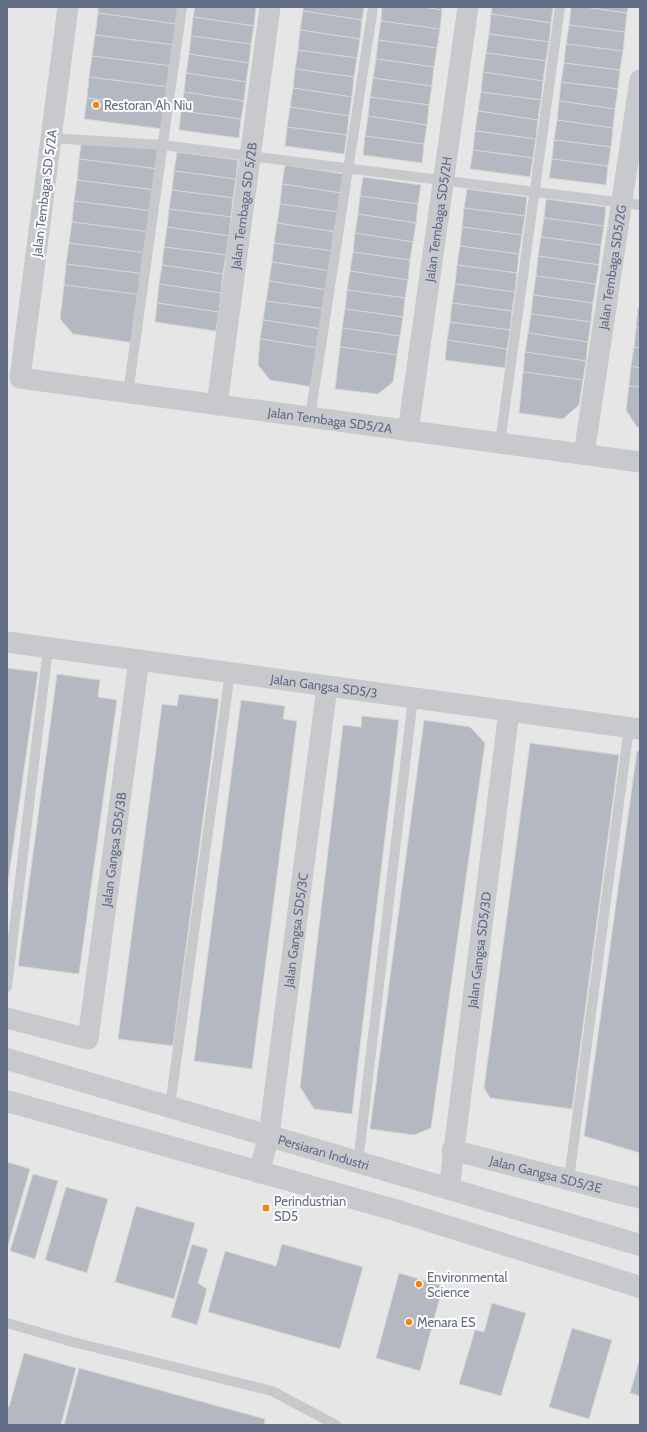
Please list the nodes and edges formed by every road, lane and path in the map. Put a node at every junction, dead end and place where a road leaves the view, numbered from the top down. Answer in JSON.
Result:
{"nodes":[{"id":1,"x":68,"y":7,"type":"edge"},
{"id":2,"x":182,"y":7,"type":"edge"},
{"id":3,"x":270,"y":7,"type":"edge"},
{"id":4,"x":373,"y":7,"type":"edge"},
{"id":5,"x":468,"y":7,"type":"edge"},
{"id":6,"x":560,"y":7,"type":"edge"},
{"id":7,"x":640,"y":80,"type":"edge"},
{"id":8,"x":51,"y":138,"type":"junction"},
{"id":9,"x":162,"y":145,"type":"junction"},
{"id":10,"x":250,"y":157,"type":"junction"},
{"id":11,"x":348,"y":170,"type":"junction"},
{"id":12,"x":444,"y":180,"type":"junction"},
{"id":13,"x":534,"y":193,"type":"junction"},
{"id":14,"x":631,"y":204,"type":"edge"},
{"id":15,"x":20,"y":378,"type":"joint"},
{"id":16,"x":128,"y":393,"type":"junction"},
{"id":17,"x":217,"y":405,"type":"junction"},
{"id":18,"x":310,"y":417,"type":"junction"},
{"id":19,"x":408,"y":431,"type":"junction"},
{"id":20,"x":500,"y":443,"type":"junction"},
{"id":21,"x":584,"y":454,"type":"junction"},
{"id":22,"x":640,"y":462,"type":"edge"},
{"id":23,"x":7,"y":642,"type":"edge"},
{"id":24,"x":48,"y":648,"type":"junction"},
{"id":25,"x":139,"y":660,"type":"junction"},
{"id":26,"x":230,"y":673,"type":"junction"},
{"id":27,"x":327,"y":687,"type":"junction"},
{"id":28,"x":413,"y":698,"type":"junction"},
{"id":29,"x":509,"y":711,"type":"junction"},
{"id":30,"x":634,"y":729,"type":"edge"},
{"id":31,"x":7,"y":987,"type":"edge"},
{"id":32,"x":7,"y":1018,"type":"edge"},
{"id":33,"x":7,"y":1059,"type":"edge"},
{"id":34,"x":7,"y":1101,"type":"edge"},
{"id":35,"x":170,"y":1106,"type":"junction"},
{"id":36,"x":269,"y":1135,"type":"junction"},
{"id":37,"x":452,"y":1150,"type":"junction"},
{"id":38,"x":358,"y":1162,"type":"junction"},
{"id":39,"x":259,"y":1172,"type":"junction"},
{"id":40,"x":569,"y":1179,"type":"junction"},
{"id":41,"x":448,"y":1189,"type":"junction"},
{"id":42,"x":640,"y":1198,"type":"edge"},
{"id":43,"x":640,"y":1245,"type":"edge"},
{"id":44,"x":640,"y":1287,"type":"edge"},
{"id":45,"x":7,"y":1323,"type":"edge"},
{"id":46,"x":336,"y":1425,"type":"edge"}],
"edges":[{"from":1,"to":8,"type":"street","name":"Jalan Tembaga SD 5/2A"},
{"from":2,"to":9,"type":"lane"},
{"from":3,"to":10,"type":"street","name":"Jalan Tembaga SD 5/2B"},
{"from":4,"to":11,"type":"lane"},
{"from":5,"to":12,"type":"street","name":"Jalan Tembaga SD5/2H"},
{"from":6,"to":13,"type":"lane"},
{"from":7,"to":14,"type":"street","name":"Jalan Tembaga SD5/2G"},
{"from":8,"to":9,"type":"lane"},
{"from":8,"to":15,"type":"street","name":"Jalan Tembaga SD 5/2A"},
{"from":9,"to":10,"type":"lane"},
{"from":9,"to":16,"type":"lane"},
{"from":10,"to":11,"type":"lane"},
{"from":10,"to":17,"type":"street","name":"Jalan Tembaga SD 5/2B"},
{"from":11,"to":12,"type":"lane"},
{"from":11,"to":18,"type":"lane"},
{"from":12,"to":13,"type":"lane"},
{"from":12,"to":19,"type":"street","name":"Jalan Tembaga SD5/2H"},
{"from":13,"to":14,"type":"lane"},
{"from":13,"to":20,"type":"lane"},
{"from":14,"to":21,"type":"street","name":"Jalan Tembaga SD5/2G"},
{"from":15,"to":16,"type":"street","name":"Jalan Tembaga SD5/2A"},
{"from":16,"to":17,"type":"street","name":"Jalan Tembaga SD5/2A"},
{"from":17,"to":18,"type":"street","name":"Jalan Tembaga SD5/2A"},
{"from":18,"to":19,"type":"street","name":"Jalan Tembaga SD5/2A"},
{"from":19,"to":20,"type":"street","name":"Jalan Tembaga SD5/2A"},
{"from":20,"to":21,"type":"street","name":"Jalan Tembaga SD5/2A"},
{"from":21,"to":22,"type":"street","name":"Jalan Tembaga SD5/2A"},
{"from":23,"to":24,"type":"street","name":"Jalan Gangsa SD5/3"},
{"from":24,"to":25,"type":"street","name":"Jalan Gangsa SD5/3"},
{"from":24,"to":31,"type":"lane"},
{"from":25,"to":26,"type":"street","name":"Jalan Gangsa SD5/3"},
{"from":25,"to":32,"type":"street","name":"Jalan Gangsa SD5/3B"},
{"from":26,"to":27,"type":"street","name":"Jalan Gangsa SD5/3"},
{"from":26,"to":35,"type":"lane"},
{"from":27,"to":28,"type":"street","name":"Jalan Gangsa SD5/3"},
{"from":27,"to":36,"type":"street","name":"Jalan Gangsa SD5/3C"},
{"from":28,"to":29,"type":"street","name":"Jalan Gangsa SD5/3"},
{"from":28,"to":38,"type":"lane"},
{"from":29,"to":30,"type":"street","name":"Jalan Gangsa SD5/3"},
{"from":29,"to":37,"type":"street","name":"Jalan Gangsa SD5/3D"},
{"from":30,"to":40,"type":"lane"},
{"from":33,"to":35,"type":"street","name":"Persiaran Industri"},
{"from":34,"to":39,"type":"street"},
{"from":35,"to":36,"type":"street","name":"Persiaran Industri"},
{"from":36,"to":38,"type":"street","name":"Persiaran Industri"},
{"from":36,"to":39,"type":"street","name":"Jalan Gangsa SD5/3C"},
{"from":37,"to":40,"type":"street","name":"Jalan Gangsa SD5/3E"},
{"from":37,"to":41,"type":"street","name":"Jalan Gangsa SD5/3D"},
{"from":38,"to":41,"type":"street","name":"Persiaran Industri"},
{"from":39,"to":44,"type":"street"},
{"from":40,"to":42,"type":"street","name":"Jalan Gangsa SD5/3E"},
{"from":41,"to":43,"type":"street","name":"Persiaran Industri"},
{"from":45,"to":46,"type":"lane"}]}
